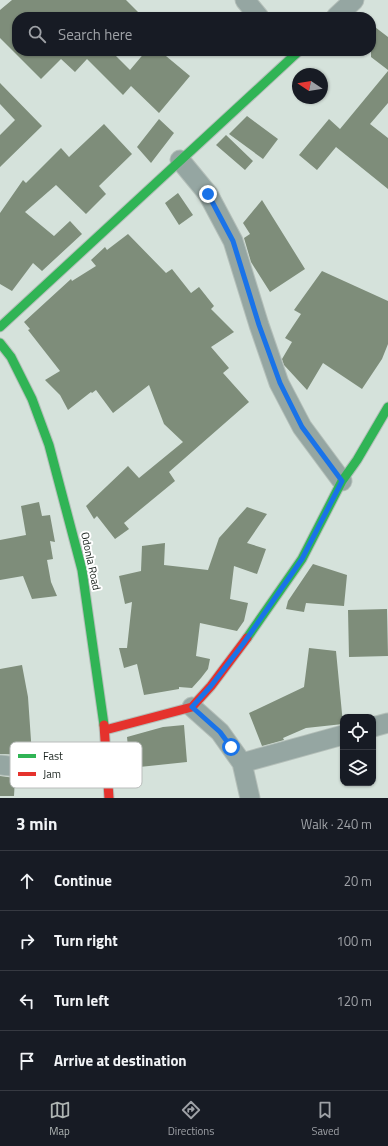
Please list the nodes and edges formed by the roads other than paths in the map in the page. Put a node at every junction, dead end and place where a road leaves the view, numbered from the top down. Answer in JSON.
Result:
{"nodes":[{"id":1,"x":245,"y":0,"type":"edge"},
{"id":2,"x":354,"y":0,"type":"edge"},
{"id":3,"x":255,"y":12,"type":"edge"},
{"id":4,"x":341,"y":12,"type":"edge"},
{"id":5,"x":290,"y":56,"type":"edge"},
{"id":6,"x":180,"y":160,"type":"junction"},
{"id":7,"x":0,"y":327,"type":"edge"},
{"id":8,"x":0,"y":343,"type":"edge"},
{"id":9,"x":388,"y":407,"type":"edge"},
{"id":10,"x":342,"y":481,"type":"junction"},
{"id":11,"x":192,"y":707,"type":"junction"},
{"id":12,"x":388,"y":723,"type":"edge"},
{"id":13,"x":376,"y":726,"type":"edge"},
{"id":14,"x":105,"y":730,"type":"junction"},
{"id":15,"x":340,"y":736,"type":"edge"},
{"id":16,"x":106,"y":742,"type":"edge"},
{"id":17,"x":242,"y":763,"type":"junction"},
{"id":18,"x":0,"y":765,"type":"edge"},
{"id":19,"x":10,"y":766,"type":"edge"},
{"id":20,"x":109,"y":788,"type":"edge"},
{"id":21,"x":109,"y":798,"type":"edge"},
{"id":22,"x":250,"y":798,"type":"edge"}],
"edges":[{"from":1,"to":3,"type":"street"},
{"from":2,"to":4,"type":"street"},
{"from":5,"to":6,"type":"street"},
{"from":6,"to":7,"type":"street"},
{"from":6,"to":10,"type":"street"},
{"from":8,"to":14,"type":"street","name":"Odonla Road"},
{"from":9,"to":10,"type":"street"},
{"from":10,"to":11,"type":"street"},
{"from":11,"to":14,"type":"street"},
{"from":11,"to":17,"type":"street"},
{"from":12,"to":13,"type":"street"},
{"from":14,"to":16,"type":"street","name":"Odonla Road"},
{"from":15,"to":17,"type":"street"},
{"from":17,"to":22,"type":"street"},
{"from":18,"to":19,"type":"street"},
{"from":20,"to":21,"type":"street","name":"Odonla Road"}]}
